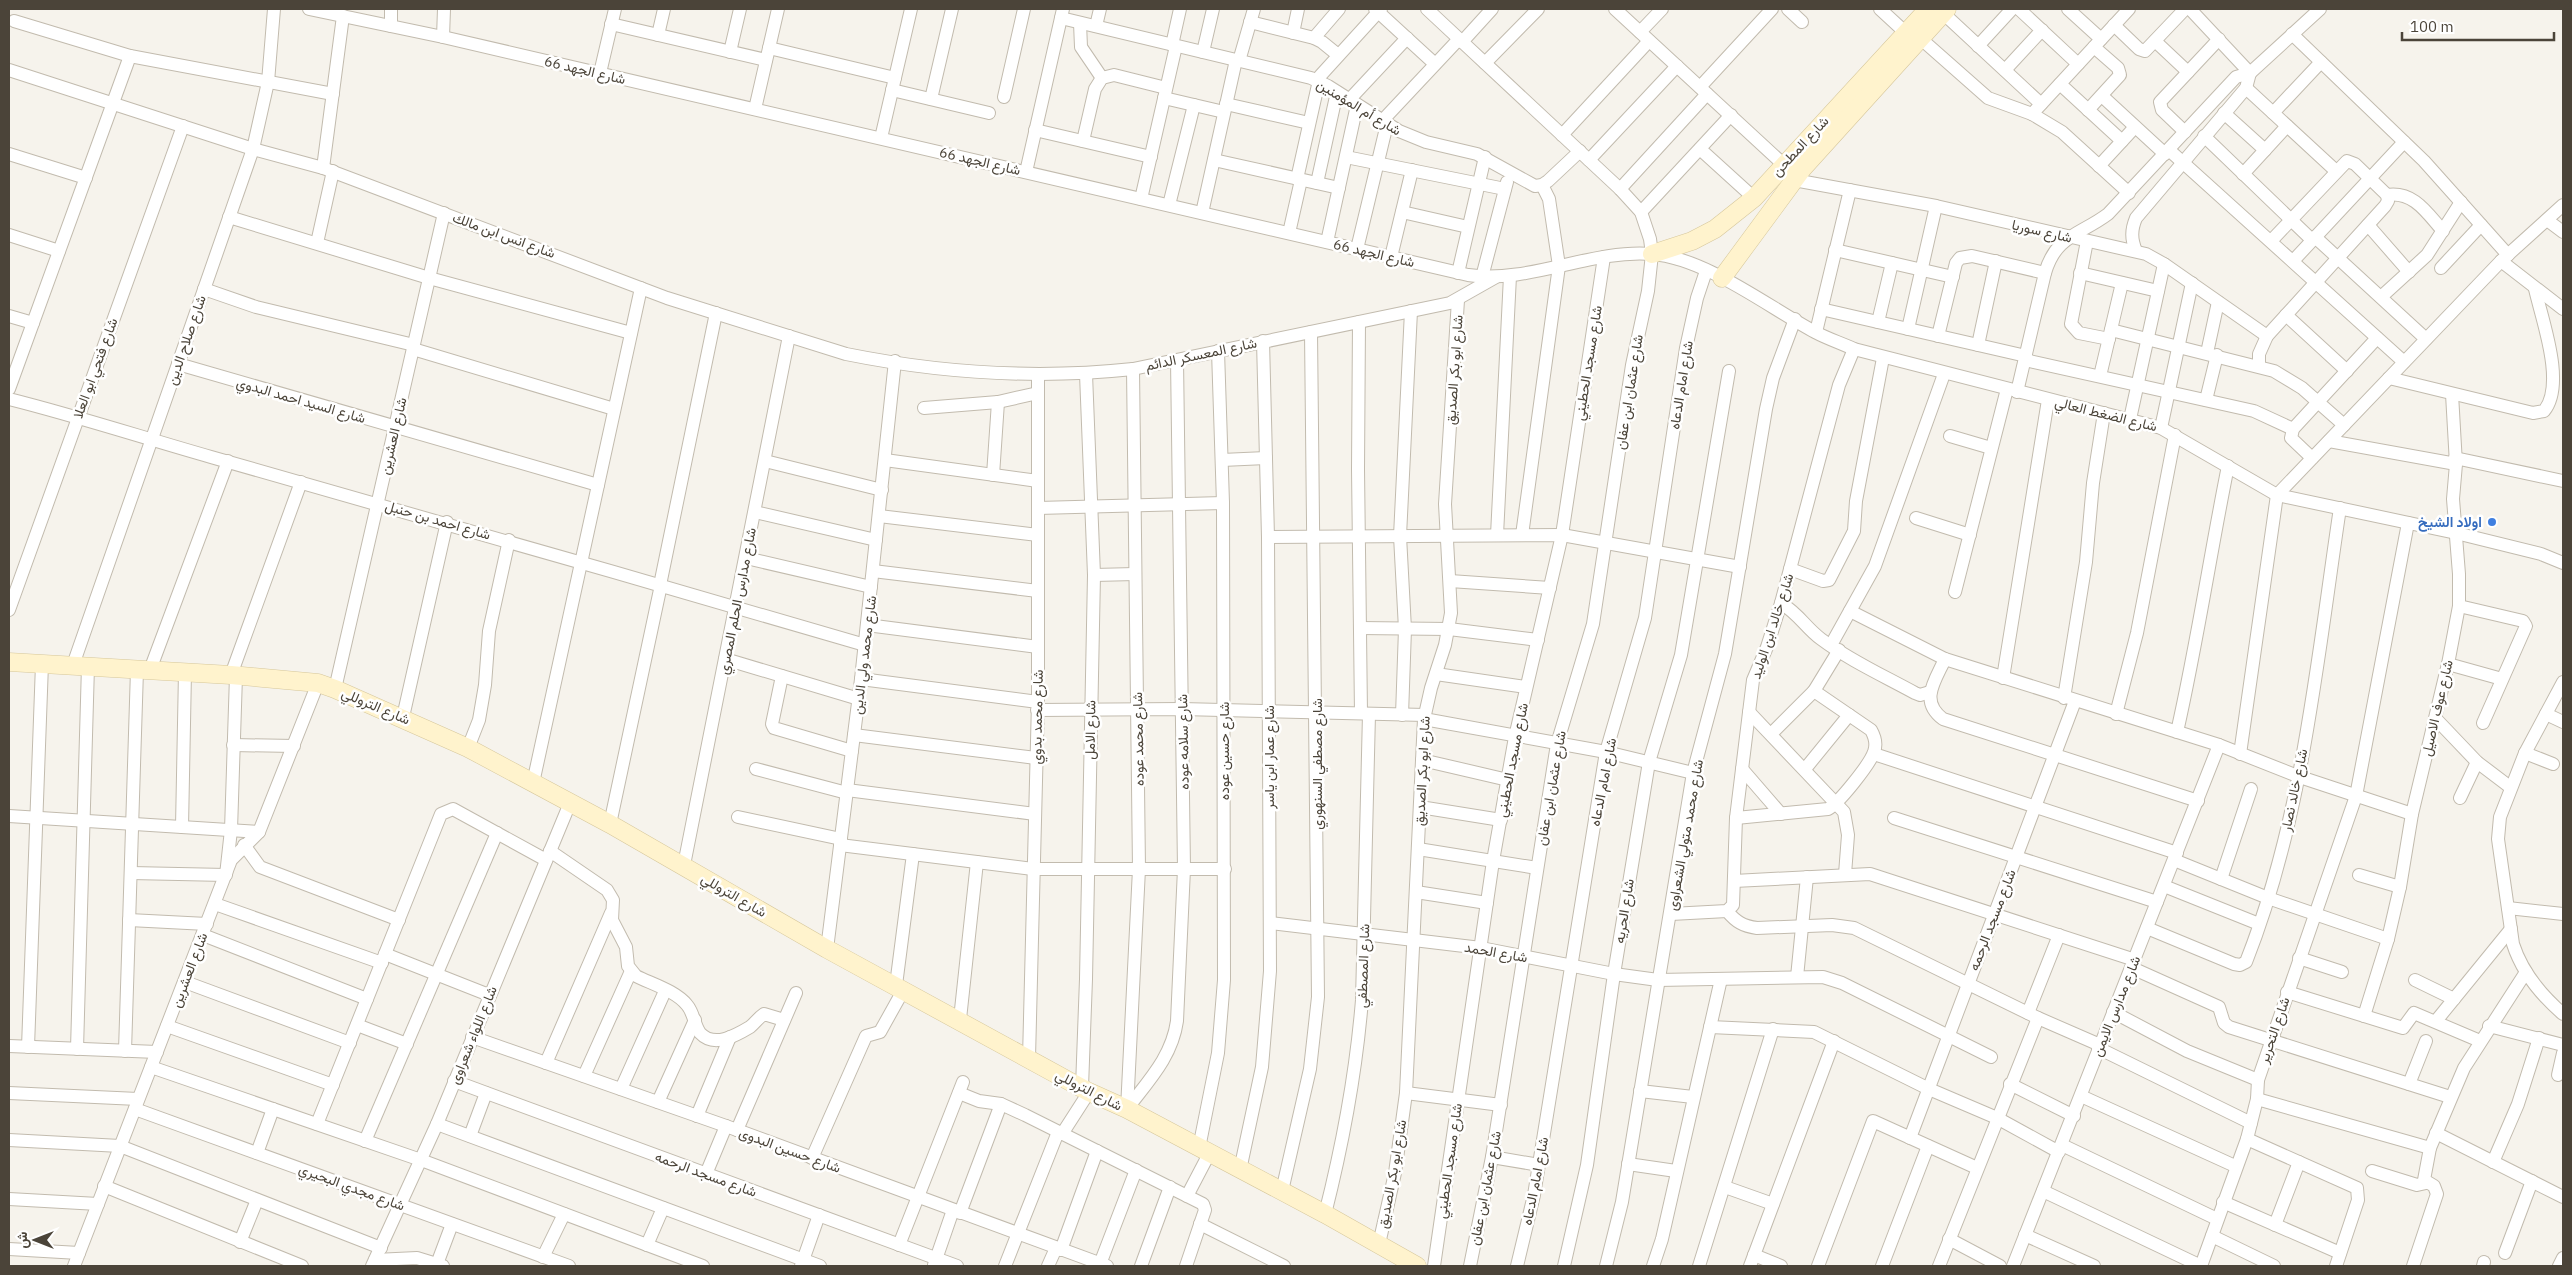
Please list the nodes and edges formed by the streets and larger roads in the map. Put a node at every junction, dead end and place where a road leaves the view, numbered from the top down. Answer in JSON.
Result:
{"nodes":[{"id":1,"x":274,"y":9,"type":"edge"},
{"id":2,"x":309,"y":9,"type":"edge"},
{"id":3,"x":392,"y":9,"type":"edge"},
{"id":4,"x":444,"y":9,"type":"edge"},
{"id":5,"x":615,"y":9,"type":"edge"},
{"id":6,"x":664,"y":9,"type":"edge"},
{"id":7,"x":740,"y":9,"type":"edge"},
{"id":8,"x":778,"y":9,"type":"edge"},
{"id":9,"x":911,"y":9,"type":"edge"},
{"id":10,"x":952,"y":9,"type":"edge"},
{"id":11,"x":1024,"y":9,"type":"edge"},
{"id":12,"x":1100,"y":9,"type":"edge"},
{"id":13,"x":1180,"y":9,"type":"edge"},
{"id":14,"x":1213,"y":9,"type":"edge"},
{"id":15,"x":1298,"y":9,"type":"edge"},
{"id":16,"x":1339,"y":9,"type":"edge"},
{"id":17,"x":1492,"y":9,"type":"edge"},
{"id":18,"x":1538,"y":9,"type":"edge"},
{"id":19,"x":1615,"y":9,"type":"edge"},
{"id":20,"x":1662,"y":9,"type":"edge"},
{"id":21,"x":1772,"y":9,"type":"edge"},
{"id":22,"x":1788,"y":9,"type":"edge"},
{"id":23,"x":1880,"y":9,"type":"edge"},
{"id":24,"x":2012,"y":9,"type":"edge"},
{"id":25,"x":2019,"y":9,"type":"edge"},
{"id":26,"x":2068,"y":9,"type":"edge"},
{"id":27,"x":2129,"y":9,"type":"edge"},
{"id":28,"x":2185,"y":9,"type":"edge"},
{"id":29,"x":2190,"y":9,"type":"edge"},
{"id":30,"x":2320,"y":9,"type":"edge"},
{"id":31,"x":323,"y":10,"type":"edge"},
{"id":32,"x":1378,"y":10,"type":"edge"},
{"id":33,"x":1932,"y":11,"type":"edge"},
{"id":34,"x":1252,"y":12,"type":"edge"},
{"id":35,"x":1435,"y":12,"type":"edge"},
{"id":36,"x":1062,"y":13,"type":"edge"},
{"id":37,"x":357,"y":14,"type":"edge"},
{"id":38,"x":343,"y":16,"type":"junction"},
{"id":39,"x":14,"y":21,"type":"dead end"},
{"id":40,"x":1802,"y":22,"type":"dead end"},
{"id":41,"x":1080,"y":23,"type":"junction"},
{"id":42,"x":612,"y":24,"type":"junction"},
{"id":43,"x":2114,"y":25,"type":"junction"},
{"id":44,"x":391,"y":26,"type":"junction"},
{"id":45,"x":1096,"y":26,"type":"junction"},
{"id":46,"x":2042,"y":30,"type":"junction"},
{"id":47,"x":1293,"y":32,"type":"junction"},
{"id":48,"x":2292,"y":34,"type":"junction"},
{"id":49,"x":658,"y":35,"type":"junction"},
{"id":50,"x":1913,"y":35,"type":"junction"},
{"id":51,"x":444,"y":36,"type":"junction"},
{"id":52,"x":1645,"y":36,"type":"junction"},
{"id":53,"x":1314,"y":38,"type":"junction"},
{"id":54,"x":1407,"y":38,"type":"junction"},
{"id":55,"x":2219,"y":39,"type":"junction"},
{"id":56,"x":1460,"y":40,"type":"junction"},
{"id":57,"x":2155,"y":41,"type":"junction"},
{"id":58,"x":2097,"y":43,"type":"junction"},
{"id":59,"x":1174,"y":45,"type":"junction"},
{"id":60,"x":1978,"y":46,"type":"junction"},
{"id":61,"x":730,"y":52,"type":"junction"},
{"id":62,"x":1203,"y":52,"type":"junction"},
{"id":63,"x":768,"y":54,"type":"junction"},
{"id":64,"x":130,"y":56,"type":"junction"},
{"id":65,"x":1338,"y":56,"type":"junction"},
{"id":66,"x":1238,"y":60,"type":"junction"},
{"id":67,"x":2320,"y":62,"type":"junction"},
{"id":68,"x":1485,"y":63,"type":"junction"},
{"id":69,"x":1435,"y":64,"type":"junction"},
{"id":70,"x":2078,"y":64,"type":"junction"},
{"id":71,"x":1677,"y":66,"type":"junction"},
{"id":72,"x":9,"y":70,"type":"edge"},
{"id":73,"x":2004,"y":70,"type":"junction"},
{"id":74,"x":2188,"y":72,"type":"junction"},
{"id":75,"x":600,"y":73,"type":"junction"},
{"id":76,"x":2250,"y":73,"type":"junction"},
{"id":77,"x":1102,"y":78,"type":"junction"},
{"id":78,"x":1318,"y":81,"type":"junction"},
{"id":79,"x":268,"y":82,"type":"junction"},
{"id":80,"x":894,"y":84,"type":"junction"},
{"id":81,"x":2060,"y":84,"type":"junction"},
{"id":82,"x":2246,"y":88,"type":"junction"},
{"id":83,"x":1704,"y":90,"type":"junction"},
{"id":84,"x":1337,"y":92,"type":"junction"},
{"id":85,"x":1165,"y":93,"type":"junction"},
{"id":86,"x":333,"y":94,"type":"junction"},
{"id":87,"x":2102,"y":96,"type":"junction"},
{"id":88,"x":1004,"y":97,"type":"dead end"},
{"id":89,"x":931,"y":99,"type":"junction"},
{"id":90,"x":1353,"y":103,"type":"junction"},
{"id":91,"x":112,"y":104,"type":"junction"},
{"id":92,"x":2041,"y":104,"type":"junction"},
{"id":93,"x":1194,"y":105,"type":"junction"},
{"id":94,"x":1225,"y":108,"type":"junction"},
{"id":95,"x":755,"y":109,"type":"junction"},
{"id":96,"x":2088,"y":110,"type":"junction"},
{"id":97,"x":989,"y":113,"type":"dead end"},
{"id":98,"x":2224,"y":113,"type":"junction"},
{"id":99,"x":2273,"y":113,"type":"junction"},
{"id":100,"x":2032,"y":114,"type":"junction"},
{"id":101,"x":1731,"y":115,"type":"junction"},
{"id":102,"x":1309,"y":123,"type":"junction"},
{"id":103,"x":1384,"y":123,"type":"junction"},
{"id":104,"x":183,"y":126,"type":"junction"},
{"id":105,"x":2287,"y":126,"type":"junction"},
{"id":106,"x":2136,"y":127,"type":"junction"},
{"id":107,"x":1035,"y":130,"type":"junction"},
{"id":108,"x":2185,"y":132,"type":"junction"},
{"id":109,"x":1562,"y":135,"type":"junction"},
{"id":110,"x":2204,"y":136,"type":"junction"},
{"id":111,"x":881,"y":138,"type":"junction"},
{"id":112,"x":1083,"y":141,"type":"junction"},
{"id":113,"x":2122,"y":142,"type":"junction"},
{"id":114,"x":2404,"y":142,"type":"junction"},
{"id":115,"x":253,"y":149,"type":"junction"},
{"id":116,"x":1700,"y":149,"type":"junction"},
{"id":117,"x":2265,"y":150,"type":"junction"},
{"id":118,"x":1580,"y":151,"type":"junction"},
{"id":119,"x":2167,"y":152,"type":"junction"},
{"id":120,"x":9,"y":154,"type":"edge"},
{"id":121,"x":1151,"y":157,"type":"junction"},
{"id":122,"x":1346,"y":157,"type":"junction"},
{"id":123,"x":1485,"y":157,"type":"junction"},
{"id":124,"x":1214,"y":160,"type":"junction"},
{"id":125,"x":1589,"y":160,"type":"junction"},
{"id":126,"x":2182,"y":162,"type":"junction"},
{"id":127,"x":1377,"y":163,"type":"junction"},
{"id":128,"x":2099,"y":166,"type":"junction"},
{"id":129,"x":328,"y":170,"type":"junction"},
{"id":130,"x":1412,"y":170,"type":"junction"},
{"id":131,"x":2336,"y":171,"type":"junction"},
{"id":132,"x":1026,"y":172,"type":"junction"},
{"id":133,"x":1510,"y":172,"type":"junction"},
{"id":134,"x":1789,"y":172,"type":"junction"},
{"id":135,"x":2243,"y":174,"type":"junction"},
{"id":136,"x":86,"y":178,"type":"junction"},
{"id":137,"x":2370,"y":178,"type":"junction"},
{"id":138,"x":1299,"y":179,"type":"junction"},
{"id":139,"x":1317,"y":183,"type":"junction"},
{"id":140,"x":1479,"y":184,"type":"junction"},
{"id":141,"x":1542,"y":185,"type":"junction"},
{"id":142,"x":1339,"y":188,"type":"junction"},
{"id":143,"x":1505,"y":189,"type":"junction"},
{"id":144,"x":1620,"y":189,"type":"junction"},
{"id":145,"x":1850,"y":190,"type":"junction"},
{"id":146,"x":2129,"y":193,"type":"junction"},
{"id":147,"x":2387,"y":195,"type":"junction"},
{"id":148,"x":1754,"y":198,"type":"junction"},
{"id":149,"x":1141,"y":199,"type":"junction"},
{"id":150,"x":2461,"y":202,"type":"junction"},
{"id":151,"x":1169,"y":205,"type":"junction"},
{"id":152,"x":2563,"y":205,"type":"edge"},
{"id":153,"x":1936,"y":206,"type":"junction"},
{"id":154,"x":1402,"y":212,"type":"junction"},
{"id":155,"x":1641,"y":212,"type":"junction"},
{"id":156,"x":444,"y":213,"type":"junction"},
{"id":157,"x":1202,"y":213,"type":"junction"},
{"id":158,"x":229,"y":217,"type":"junction"},
{"id":159,"x":2291,"y":220,"type":"junction"},
{"id":160,"x":2547,"y":220,"type":"junction"},
{"id":161,"x":2368,"y":225,"type":"junction"},
{"id":162,"x":2481,"y":225,"type":"junction"},
{"id":163,"x":1468,"y":227,"type":"junction"},
{"id":164,"x":2443,"y":231,"type":"junction"},
{"id":165,"x":2563,"y":232,"type":"edge"},
{"id":166,"x":1289,"y":233,"type":"junction"},
{"id":167,"x":9,"y":235,"type":"edge"},
{"id":168,"x":2068,"y":237,"type":"junction"},
{"id":169,"x":2314,"y":238,"type":"junction"},
{"id":170,"x":2087,"y":241,"type":"junction"},
{"id":171,"x":2271,"y":241,"type":"junction"},
{"id":172,"x":1327,"y":242,"type":"junction"},
{"id":173,"x":317,"y":244,"type":"junction"},
{"id":174,"x":1358,"y":249,"type":"junction"},
{"id":175,"x":59,"y":250,"type":"junction"},
{"id":176,"x":1835,"y":250,"type":"junction"},
{"id":177,"x":2136,"y":251,"type":"junction"},
{"id":178,"x":1652,"y":254,"type":"junction"},
{"id":179,"x":1391,"y":257,"type":"junction"},
{"id":180,"x":1604,"y":257,"type":"junction"},
{"id":181,"x":2337,"y":257,"type":"junction"},
{"id":182,"x":2504,"y":258,"type":"junction"},
{"id":183,"x":1996,"y":261,"type":"junction"},
{"id":184,"x":2293,"y":261,"type":"junction"},
{"id":185,"x":1892,"y":263,"type":"junction"},
{"id":186,"x":2164,"y":264,"type":"junction"},
{"id":187,"x":1559,"y":266,"type":"junction"},
{"id":188,"x":2441,"y":268,"type":"dead end"},
{"id":189,"x":1922,"y":270,"type":"junction"},
{"id":190,"x":1458,"y":272,"type":"junction"},
{"id":191,"x":2045,"y":272,"type":"junction"},
{"id":192,"x":2409,"y":272,"type":"junction"},
{"id":193,"x":2080,"y":273,"type":"junction"},
{"id":194,"x":1714,"y":275,"type":"junction"},
{"id":195,"x":1510,"y":276,"type":"junction"},
{"id":196,"x":1482,"y":277,"type":"junction"},
{"id":197,"x":1496,"y":277,"type":"junction"},
{"id":198,"x":1953,"y":277,"type":"junction"},
{"id":199,"x":429,"y":278,"type":"junction"},
{"id":200,"x":2122,"y":282,"type":"junction"},
{"id":201,"x":2315,"y":282,"type":"junction"},
{"id":202,"x":2192,"y":283,"type":"junction"},
{"id":203,"x":640,"y":288,"type":"junction"},
{"id":204,"x":204,"y":289,"type":"junction"},
{"id":205,"x":2535,"y":289,"type":"junction"},
{"id":206,"x":2158,"y":291,"type":"junction"},
{"id":207,"x":2381,"y":297,"type":"junction"},
{"id":208,"x":1458,"y":300,"type":"junction"},
{"id":209,"x":2218,"y":302,"type":"junction"},
{"id":210,"x":1821,"y":309,"type":"junction"},
{"id":211,"x":2563,"y":309,"type":"edge"},
{"id":212,"x":1411,"y":311,"type":"junction"},
{"id":213,"x":716,"y":313,"type":"junction"},
{"id":214,"x":2286,"y":315,"type":"junction"},
{"id":215,"x":9,"y":316,"type":"edge"},
{"id":216,"x":1795,"y":319,"type":"junction"},
{"id":217,"x":1359,"y":322,"type":"junction"},
{"id":218,"x":1878,"y":322,"type":"junction"},
{"id":219,"x":33,"y":323,"type":"junction"},
{"id":220,"x":1908,"y":329,"type":"junction"},
{"id":221,"x":1312,"y":332,"type":"junction"},
{"id":222,"x":1816,"y":332,"type":"junction"},
{"id":223,"x":631,"y":333,"type":"junction"},
{"id":224,"x":2110,"y":335,"type":"junction"},
{"id":225,"x":789,"y":336,"type":"junction"},
{"id":226,"x":1938,"y":336,"type":"junction"},
{"id":227,"x":2266,"y":336,"type":"junction"},
{"id":228,"x":2377,"y":338,"type":"junction"},
{"id":229,"x":2148,"y":339,"type":"junction"},
{"id":230,"x":2426,"y":339,"type":"junction"},
{"id":231,"x":1263,"y":341,"type":"junction"},
{"id":232,"x":1978,"y":345,"type":"junction"},
{"id":233,"x":2178,"y":346,"type":"junction"},
{"id":234,"x":413,"y":347,"type":"junction"},
{"id":235,"x":1854,"y":349,"type":"junction"},
{"id":236,"x":1218,"y":351,"type":"junction"},
{"id":237,"x":2212,"y":354,"type":"junction"},
{"id":238,"x":1883,"y":358,"type":"junction"},
{"id":239,"x":2025,"y":358,"type":"junction"},
{"id":240,"x":1177,"y":360,"type":"junction"},
{"id":241,"x":896,"y":362,"type":"junction"},
{"id":242,"x":2404,"y":362,"type":"junction"},
{"id":243,"x":178,"y":364,"type":"junction"},
{"id":244,"x":2259,"y":365,"type":"junction"},
{"id":245,"x":1133,"y":368,"type":"junction"},
{"id":246,"x":1729,"y":371,"type":"dead end"},
{"id":247,"x":2347,"y":371,"type":"junction"},
{"id":248,"x":1086,"y":374,"type":"junction"},
{"id":249,"x":1944,"y":374,"type":"junction"},
{"id":250,"x":1038,"y":375,"type":"junction"},
{"id":251,"x":2100,"y":376,"type":"junction"},
{"id":252,"x":2389,"y":378,"type":"junction"},
{"id":253,"x":2137,"y":385,"type":"junction"},
{"id":254,"x":9,"y":389,"type":"edge"},
{"id":255,"x":2012,"y":391,"type":"junction"},
{"id":256,"x":2169,"y":392,"type":"junction"},
{"id":257,"x":1038,"y":393,"type":"junction"},
{"id":258,"x":2452,"y":394,"type":"junction"},
{"id":259,"x":9,"y":399,"type":"edge"},
{"id":260,"x":2048,"y":400,"type":"junction"},
{"id":261,"x":2206,"y":400,"type":"junction"},
{"id":262,"x":998,"y":402,"type":"junction"},
{"id":263,"x":2318,"y":402,"type":"junction"},
{"id":264,"x":924,"y":408,"type":"dead end"},
{"id":265,"x":614,"y":409,"type":"junction"},
{"id":266,"x":2104,"y":413,"type":"junction"},
{"id":267,"x":77,"y":417,"type":"junction"},
{"id":268,"x":2130,"y":419,"type":"junction"},
{"id":269,"x":2344,"y":425,"type":"junction"},
{"id":270,"x":395,"y":427,"type":"junction"},
{"id":271,"x":2162,"y":428,"type":"junction"},
{"id":272,"x":2293,"y":428,"type":"junction"},
{"id":273,"x":2175,"y":435,"type":"junction"},
{"id":274,"x":1950,"y":436,"type":"dead end"},
{"id":275,"x":151,"y":440,"type":"junction"},
{"id":276,"x":2329,"y":441,"type":"junction"},
{"id":277,"x":1992,"y":448,"type":"junction"},
{"id":278,"x":1266,"y":458,"type":"junction"},
{"id":279,"x":2312,"y":458,"type":"junction"},
{"id":280,"x":885,"y":460,"type":"junction"},
{"id":281,"x":1222,"y":460,"type":"junction"},
{"id":282,"x":228,"y":461,"type":"junction"},
{"id":283,"x":765,"y":461,"type":"junction"},
{"id":284,"x":2456,"y":461,"type":"junction"},
{"id":285,"x":2228,"y":466,"type":"junction"},
{"id":286,"x":993,"y":475,"type":"junction"},
{"id":287,"x":1038,"y":481,"type":"junction"},
{"id":288,"x":2563,"y":481,"type":"edge"},
{"id":289,"x":301,"y":482,"type":"junction"},
{"id":290,"x":598,"y":485,"type":"junction"},
{"id":291,"x":882,"y":490,"type":"junction"},
{"id":292,"x":2277,"y":495,"type":"junction"},
{"id":293,"x":377,"y":503,"type":"junction"},
{"id":294,"x":1223,"y":503,"type":"junction"},
{"id":295,"x":1179,"y":504,"type":"junction"},
{"id":296,"x":1134,"y":505,"type":"junction"},
{"id":297,"x":1091,"y":506,"type":"junction"},
{"id":298,"x":1038,"y":508,"type":"junction"},
{"id":299,"x":2340,"y":508,"type":"junction"},
{"id":300,"x":755,"y":512,"type":"junction"},
{"id":301,"x":879,"y":516,"type":"junction"},
{"id":302,"x":1916,"y":518,"type":"dead end"},
{"id":303,"x":447,"y":522,"type":"junction"},
{"id":304,"x":2408,"y":523,"type":"junction"},
{"id":305,"x":2456,"y":534,"type":"junction"},
{"id":306,"x":1038,"y":535,"type":"junction"},
{"id":307,"x":1497,"y":535,"type":"junction"},
{"id":308,"x":1522,"y":535,"type":"junction"},
{"id":309,"x":1562,"y":535,"type":"junction"},
{"id":310,"x":1970,"y":535,"type":"junction"},
{"id":311,"x":1360,"y":536,"type":"junction"},
{"id":312,"x":1400,"y":536,"type":"junction"},
{"id":313,"x":1446,"y":536,"type":"junction"},
{"id":314,"x":1268,"y":537,"type":"junction"},
{"id":315,"x":1314,"y":537,"type":"junction"},
{"id":316,"x":509,"y":540,"type":"junction"},
{"id":317,"x":876,"y":540,"type":"junction"},
{"id":318,"x":1606,"y":542,"type":"junction"},
{"id":319,"x":1656,"y":551,"type":"junction"},
{"id":320,"x":746,"y":558,"type":"junction"},
{"id":321,"x":1698,"y":559,"type":"junction"},
{"id":322,"x":581,"y":563,"type":"junction"},
{"id":323,"x":2563,"y":563,"type":"edge"},
{"id":324,"x":1740,"y":567,"type":"junction"},
{"id":325,"x":1790,"y":569,"type":"junction"},
{"id":326,"x":873,"y":571,"type":"junction"},
{"id":327,"x":1135,"y":574,"type":"junction"},
{"id":328,"x":1094,"y":575,"type":"junction"},
{"id":329,"x":1450,"y":581,"type":"junction"},
{"id":330,"x":660,"y":585,"type":"junction"},
{"id":331,"x":872,"y":586,"type":"junction"},
{"id":332,"x":1550,"y":588,"type":"junction"},
{"id":333,"x":1038,"y":591,"type":"junction"},
{"id":334,"x":1955,"y":592,"type":"dead end"},
{"id":335,"x":1780,"y":603,"type":"junction"},
{"id":336,"x":2459,"y":606,"type":"junction"},
{"id":337,"x":736,"y":608,"type":"junction"},
{"id":338,"x":9,"y":610,"type":"edge"},
{"id":339,"x":1850,"y":611,"type":"junction"},
{"id":340,"x":867,"y":626,"type":"junction"},
{"id":341,"x":1360,"y":628,"type":"junction"},
{"id":342,"x":1405,"y":628,"type":"junction"},
{"id":343,"x":1449,"y":629,"type":"junction"},
{"id":344,"x":1538,"y":640,"type":"junction"},
{"id":345,"x":865,"y":645,"type":"junction"},
{"id":346,"x":1038,"y":648,"type":"junction"},
{"id":347,"x":1835,"y":648,"type":"junction"},
{"id":348,"x":725,"y":659,"type":"junction"},
{"id":349,"x":1945,"y":659,"type":"junction"},
{"id":350,"x":9,"y":662,"type":"edge"},
{"id":351,"x":42,"y":664,"type":"junction"},
{"id":352,"x":2448,"y":664,"type":"junction"},
{"id":353,"x":80,"y":666,"type":"junction"},
{"id":354,"x":144,"y":670,"type":"junction"},
{"id":355,"x":185,"y":672,"type":"junction"},
{"id":356,"x":1436,"y":674,"type":"junction"},
{"id":357,"x":233,"y":675,"type":"junction"},
{"id":358,"x":782,"y":676,"type":"junction"},
{"id":359,"x":2003,"y":678,"type":"junction"},
{"id":360,"x":862,"y":679,"type":"junction"},
{"id":361,"x":2502,"y":679,"type":"junction"},
{"id":362,"x":2563,"y":682,"type":"edge"},
{"id":363,"x":327,"y":686,"type":"junction"},
{"id":364,"x":1526,"y":687,"type":"junction"},
{"id":365,"x":1814,"y":691,"type":"junction"},
{"id":366,"x":1930,"y":692,"type":"junction"},
{"id":367,"x":859,"y":699,"type":"junction"},
{"id":368,"x":2069,"y":700,"type":"junction"},
{"id":369,"x":1038,"y":706,"type":"junction"},
{"id":370,"x":1182,"y":709,"type":"junction"},
{"id":371,"x":1090,"y":710,"type":"junction"},
{"id":372,"x":1138,"y":710,"type":"junction"},
{"id":373,"x":1224,"y":710,"type":"junction"},
{"id":374,"x":1269,"y":711,"type":"junction"},
{"id":375,"x":1317,"y":712,"type":"junction"},
{"id":376,"x":1749,"y":712,"type":"junction"},
{"id":377,"x":1365,"y":714,"type":"junction"},
{"id":378,"x":1402,"y":714,"type":"junction"},
{"id":379,"x":2116,"y":714,"type":"junction"},
{"id":380,"x":2546,"y":714,"type":"junction"},
{"id":381,"x":1849,"y":715,"type":"junction"},
{"id":382,"x":402,"y":717,"type":"junction"},
{"id":383,"x":1424,"y":717,"type":"junction"},
{"id":384,"x":2436,"y":719,"type":"junction"},
{"id":385,"x":2563,"y":722,"type":"edge"},
{"id":386,"x":2483,"y":723,"type":"dead end"},
{"id":387,"x":2177,"y":732,"type":"junction"},
{"id":388,"x":854,"y":734,"type":"junction"},
{"id":389,"x":1771,"y":734,"type":"junction"},
{"id":390,"x":1515,"y":738,"type":"junction"},
{"id":391,"x":233,"y":744,"type":"junction"},
{"id":392,"x":1557,"y":744,"type":"junction"},
{"id":393,"x":2219,"y":745,"type":"junction"},
{"id":394,"x":294,"y":746,"type":"junction"},
{"id":395,"x":468,"y":748,"type":"junction"},
{"id":396,"x":852,"y":751,"type":"junction"},
{"id":397,"x":1606,"y":752,"type":"junction"},
{"id":398,"x":2525,"y":753,"type":"junction"},
{"id":399,"x":1874,"y":754,"type":"junction"},
{"id":400,"x":2240,"y":754,"type":"junction"},
{"id":401,"x":2055,"y":755,"type":"junction"},
{"id":402,"x":1036,"y":758,"type":"junction"},
{"id":403,"x":1422,"y":760,"type":"junction"},
{"id":404,"x":1649,"y":762,"type":"junction"},
{"id":405,"x":2477,"y":762,"type":"junction"},
{"id":406,"x":2553,"y":764,"type":"dead end"},
{"id":407,"x":1742,"y":769,"type":"junction"},
{"id":408,"x":1805,"y":769,"type":"junction"},
{"id":409,"x":756,"y":770,"type":"dead end"},
{"id":410,"x":1693,"y":773,"type":"junction"},
{"id":411,"x":2300,"y":777,"type":"junction"},
{"id":412,"x":1508,"y":780,"type":"junction"},
{"id":413,"x":533,"y":783,"type":"junction"},
{"id":414,"x":2510,"y":787,"type":"junction"},
{"id":415,"x":2251,"y":789,"type":"dead end"},
{"id":416,"x":847,"y":791,"type":"junction"},
{"id":417,"x":2356,"y":796,"type":"junction"},
{"id":418,"x":2460,"y":798,"type":"dead end"},
{"id":419,"x":2198,"y":801,"type":"junction"},
{"id":420,"x":1836,"y":802,"type":"junction"},
{"id":421,"x":570,"y":803,"type":"junction"},
{"id":422,"x":2036,"y":806,"type":"junction"},
{"id":423,"x":1420,"y":807,"type":"junction"},
{"id":424,"x":1034,"y":814,"type":"junction"},
{"id":425,"x":1781,"y":814,"type":"junction"},
{"id":426,"x":2412,"y":814,"type":"junction"},
{"id":427,"x":9,"y":816,"type":"edge"},
{"id":428,"x":36,"y":817,"type":"junction"},
{"id":429,"x":738,"y":817,"type":"dead end"},
{"id":430,"x":1736,"y":818,"type":"junction"},
{"id":431,"x":1894,"y":818,"type":"dead end"},
{"id":432,"x":84,"y":820,"type":"junction"},
{"id":433,"x":1501,"y":820,"type":"junction"},
{"id":434,"x":132,"y":824,"type":"junction"},
{"id":435,"x":610,"y":824,"type":"junction"},
{"id":436,"x":182,"y":827,"type":"junction"},
{"id":437,"x":231,"y":830,"type":"junction"},
{"id":438,"x":259,"y":832,"type":"junction"},
{"id":439,"x":498,"y":833,"type":"junction"},
{"id":440,"x":841,"y":842,"type":"junction"},
{"id":441,"x":244,"y":846,"type":"junction"},
{"id":442,"x":1418,"y":850,"type":"junction"},
{"id":443,"x":913,"y":854,"type":"junction"},
{"id":444,"x":548,"y":856,"type":"junction"},
{"id":445,"x":2176,"y":856,"type":"junction"},
{"id":446,"x":2015,"y":858,"type":"junction"},
{"id":447,"x":1494,"y":861,"type":"junction"},
{"id":448,"x":976,"y":862,"type":"junction"},
{"id":449,"x":684,"y":866,"type":"junction"},
{"id":450,"x":1033,"y":868,"type":"junction"},
{"id":451,"x":1538,"y":868,"type":"junction"},
{"id":452,"x":1087,"y":869,"type":"junction"},
{"id":453,"x":1139,"y":869,"type":"junction"},
{"id":454,"x":1184,"y":869,"type":"junction"},
{"id":455,"x":1225,"y":869,"type":"junction"},
{"id":456,"x":131,"y":873,"type":"junction"},
{"id":457,"x":1845,"y":874,"type":"junction"},
{"id":458,"x":226,"y":875,"type":"junction"},
{"id":459,"x":2359,"y":875,"type":"dead end"},
{"id":460,"x":1807,"y":877,"type":"junction"},
{"id":461,"x":2221,"y":878,"type":"junction"},
{"id":462,"x":1734,"y":881,"type":"junction"},
{"id":463,"x":2164,"y":886,"type":"junction"},
{"id":464,"x":2400,"y":887,"type":"junction"},
{"id":465,"x":1416,"y":892,"type":"junction"},
{"id":466,"x":2268,"y":898,"type":"junction"},
{"id":467,"x":2157,"y":902,"type":"junction"},
{"id":468,"x":1487,"y":903,"type":"junction"},
{"id":469,"x":215,"y":904,"type":"junction"},
{"id":470,"x":2508,"y":908,"type":"junction"},
{"id":471,"x":1727,"y":911,"type":"junction"},
{"id":472,"x":611,"y":913,"type":"junction"},
{"id":473,"x":1671,"y":914,"type":"junction"},
{"id":474,"x":2314,"y":914,"type":"junction"},
{"id":475,"x":2563,"y":914,"type":"edge"},
{"id":476,"x":1994,"y":915,"type":"junction"},
{"id":477,"x":129,"y":920,"type":"junction"},
{"id":478,"x":399,"y":920,"type":"junction"},
{"id":479,"x":1270,"y":923,"type":"junction"},
{"id":480,"x":2260,"y":924,"type":"junction"},
{"id":481,"x":1802,"y":926,"type":"junction"},
{"id":482,"x":1317,"y":928,"type":"junction"},
{"id":483,"x":2147,"y":928,"type":"junction"},
{"id":484,"x":2511,"y":929,"type":"junction"},
{"id":485,"x":205,"y":930,"type":"junction"},
{"id":486,"x":1364,"y":934,"type":"junction"},
{"id":487,"x":2059,"y":935,"type":"junction"},
{"id":488,"x":2388,"y":939,"type":"junction"},
{"id":489,"x":1414,"y":940,"type":"junction"},
{"id":490,"x":1481,"y":948,"type":"junction"},
{"id":491,"x":827,"y":949,"type":"junction"},
{"id":492,"x":1524,"y":956,"type":"junction"},
{"id":493,"x":2298,"y":958,"type":"junction"},
{"id":494,"x":383,"y":959,"type":"junction"},
{"id":495,"x":2133,"y":964,"type":"junction"},
{"id":496,"x":1571,"y":966,"type":"junction"},
{"id":497,"x":631,"y":971,"type":"junction"},
{"id":498,"x":2342,"y":972,"type":"dead end"},
{"id":499,"x":2526,"y":972,"type":"junction"},
{"id":500,"x":437,"y":974,"type":"junction"},
{"id":501,"x":1614,"y":974,"type":"junction"},
{"id":502,"x":1797,"y":977,"type":"junction"},
{"id":503,"x":1721,"y":979,"type":"junction"},
{"id":504,"x":1658,"y":980,"type":"junction"},
{"id":505,"x":2415,"y":980,"type":"dead end"},
{"id":506,"x":184,"y":982,"type":"junction"},
{"id":507,"x":1968,"y":984,"type":"junction"},
{"id":508,"x":900,"y":987,"type":"junction"},
{"id":509,"x":665,"y":991,"type":"junction"},
{"id":510,"x":2287,"y":992,"type":"junction"},
{"id":511,"x":796,"y":993,"type":"dead end"},
{"id":512,"x":489,"y":995,"type":"junction"},
{"id":513,"x":367,"y":999,"type":"junction"},
{"id":514,"x":2454,"y":999,"type":"junction"},
{"id":515,"x":2113,"y":1012,"type":"junction"},
{"id":516,"x":2563,"y":1014,"type":"edge"},
{"id":517,"x":2033,"y":1015,"type":"junction"},
{"id":518,"x":2364,"y":1016,"type":"junction"},
{"id":519,"x":695,"y":1020,"type":"junction"},
{"id":520,"x":784,"y":1020,"type":"junction"},
{"id":521,"x":960,"y":1020,"type":"junction"},
{"id":522,"x":2436,"y":1021,"type":"junction"},
{"id":523,"x":357,"y":1025,"type":"junction"},
{"id":524,"x":167,"y":1026,"type":"junction"},
{"id":525,"x":2489,"y":1026,"type":"junction"},
{"id":526,"x":1710,"y":1027,"type":"junction"},
{"id":527,"x":1773,"y":1029,"type":"junction"},
{"id":528,"x":1949,"y":1036,"type":"junction"},
{"id":529,"x":472,"y":1037,"type":"junction"},
{"id":530,"x":730,"y":1037,"type":"junction"},
{"id":531,"x":2539,"y":1038,"type":"junction"},
{"id":532,"x":2271,"y":1040,"type":"junction"},
{"id":533,"x":2480,"y":1040,"type":"junction"},
{"id":534,"x":1834,"y":1041,"type":"junction"},
{"id":535,"x":2426,"y":1041,"type":"dead end"},
{"id":536,"x":350,"y":1043,"type":"junction"},
{"id":537,"x":408,"y":1044,"type":"junction"},
{"id":538,"x":2563,"y":1045,"type":"edge"},
{"id":539,"x":9,"y":1046,"type":"edge"},
{"id":540,"x":2099,"y":1046,"type":"junction"},
{"id":541,"x":28,"y":1047,"type":"junction"},
{"id":542,"x":77,"y":1049,"type":"junction"},
{"id":543,"x":125,"y":1051,"type":"junction"},
{"id":544,"x":157,"y":1052,"type":"junction"},
{"id":545,"x":2563,"y":1053,"type":"edge"},
{"id":546,"x":1991,"y":1057,"type":"dead end"},
{"id":547,"x":1029,"y":1058,"type":"junction"},
{"id":548,"x":546,"y":1063,"type":"junction"},
{"id":549,"x":151,"y":1067,"type":"junction"},
{"id":550,"x":2558,"y":1075,"type":"dead end"},
{"id":551,"x":584,"y":1076,"type":"junction"},
{"id":552,"x":2258,"y":1080,"type":"junction"},
{"id":553,"x":454,"y":1081,"type":"junction"},
{"id":554,"x":2010,"y":1084,"type":"junction"},
{"id":555,"x":2409,"y":1084,"type":"junction"},
{"id":556,"x":333,"y":1085,"type":"junction"},
{"id":557,"x":621,"y":1089,"type":"junction"},
{"id":558,"x":1085,"y":1089,"type":"junction"},
{"id":559,"x":1929,"y":1089,"type":"junction"},
{"id":560,"x":1640,"y":1091,"type":"junction"},
{"id":561,"x":9,"y":1092,"type":"edge"},
{"id":562,"x":486,"y":1092,"type":"junction"},
{"id":563,"x":1406,"y":1093,"type":"junction"},
{"id":564,"x":2081,"y":1096,"type":"junction"},
{"id":565,"x":1693,"y":1097,"type":"junction"},
{"id":566,"x":2450,"y":1097,"type":"junction"},
{"id":567,"x":2257,"y":1099,"type":"junction"},
{"id":568,"x":1458,"y":1100,"type":"junction"},
{"id":569,"x":658,"y":1102,"type":"junction"},
{"id":570,"x":136,"y":1104,"type":"junction"},
{"id":571,"x":1001,"y":1104,"type":"junction"},
{"id":572,"x":1501,"y":1105,"type":"junction"},
{"id":573,"x":274,"y":1109,"type":"junction"},
{"id":574,"x":1127,"y":1109,"type":"junction"},
{"id":575,"x":697,"y":1116,"type":"junction"},
{"id":576,"x":2074,"y":1116,"type":"junction"},
{"id":577,"x":1996,"y":1118,"type":"junction"},
{"id":578,"x":2251,"y":1123,"type":"junction"},
{"id":579,"x":317,"y":1124,"type":"junction"},
{"id":580,"x":437,"y":1124,"type":"junction"},
{"id":581,"x":732,"y":1128,"type":"junction"},
{"id":582,"x":1060,"y":1133,"type":"junction"},
{"id":583,"x":2436,"y":1133,"type":"junction"},
{"id":584,"x":470,"y":1136,"type":"junction"},
{"id":585,"x":1910,"y":1138,"type":"junction"},
{"id":586,"x":2247,"y":1139,"type":"junction"},
{"id":587,"x":9,"y":1140,"type":"edge"},
{"id":588,"x":365,"y":1141,"type":"junction"},
{"id":589,"x":120,"y":1146,"type":"junction"},
{"id":590,"x":1928,"y":1146,"type":"junction"},
{"id":591,"x":2060,"y":1148,"type":"junction"},
{"id":592,"x":2430,"y":1148,"type":"junction"},
{"id":593,"x":1097,"y":1151,"type":"junction"},
{"id":594,"x":1204,"y":1151,"type":"junction"},
{"id":595,"x":257,"y":1153,"type":"junction"},
{"id":596,"x":1492,"y":1157,"type":"junction"},
{"id":597,"x":812,"y":1158,"type":"junction"},
{"id":598,"x":421,"y":1160,"type":"junction"},
{"id":599,"x":2299,"y":1162,"type":"junction"},
{"id":600,"x":2492,"y":1162,"type":"junction"},
{"id":601,"x":1628,"y":1164,"type":"junction"},
{"id":602,"x":1539,"y":1165,"type":"junction"},
{"id":603,"x":2235,"y":1166,"type":"junction"},
{"id":604,"x":1977,"y":1168,"type":"junction"},
{"id":605,"x":1136,"y":1170,"type":"junction"},
{"id":606,"x":1240,"y":1170,"type":"junction"},
{"id":607,"x":2372,"y":1171,"type":"dead end"},
{"id":608,"x":1676,"y":1172,"type":"junction"},
{"id":609,"x":706,"y":1174,"type":"junction"},
{"id":610,"x":2532,"y":1182,"type":"junction"},
{"id":611,"x":2426,"y":1183,"type":"junction"},
{"id":612,"x":104,"y":1186,"type":"junction"},
{"id":613,"x":1725,"y":1187,"type":"junction"},
{"id":614,"x":1170,"y":1188,"type":"junction"},
{"id":615,"x":1282,"y":1191,"type":"junction"},
{"id":616,"x":2043,"y":1191,"type":"junction"},
{"id":617,"x":1187,"y":1196,"type":"junction"},
{"id":618,"x":917,"y":1197,"type":"junction"},
{"id":619,"x":2563,"y":1197,"type":"edge"},
{"id":620,"x":9,"y":1199,"type":"edge"},
{"id":621,"x":257,"y":1200,"type":"junction"},
{"id":622,"x":2223,"y":1202,"type":"junction"},
{"id":623,"x":98,"y":1204,"type":"junction"},
{"id":624,"x":1773,"y":1204,"type":"junction"},
{"id":625,"x":400,"y":1205,"type":"junction"},
{"id":626,"x":663,"y":1208,"type":"junction"},
{"id":627,"x":956,"y":1211,"type":"junction"},
{"id":628,"x":564,"y":1214,"type":"junction"},
{"id":629,"x":1325,"y":1214,"type":"junction"},
{"id":630,"x":818,"y":1215,"type":"junction"},
{"id":631,"x":2217,"y":1219,"type":"junction"},
{"id":632,"x":452,"y":1224,"type":"junction"},
{"id":633,"x":1200,"y":1224,"type":"junction"},
{"id":634,"x":2275,"y":1224,"type":"junction"},
{"id":635,"x":1018,"y":1234,"type":"junction"},
{"id":636,"x":2025,"y":1234,"type":"junction"},
{"id":637,"x":2212,"y":1236,"type":"junction"},
{"id":638,"x":1949,"y":1239,"type":"junction"},
{"id":639,"x":240,"y":1242,"type":"junction"},
{"id":640,"x":1380,"y":1244,"type":"junction"},
{"id":641,"x":647,"y":1245,"type":"junction"},
{"id":642,"x":899,"y":1245,"type":"junction"},
{"id":643,"x":381,"y":1248,"type":"junction"},
{"id":644,"x":9,"y":1249,"type":"edge"},
{"id":645,"x":1058,"y":1249,"type":"junction"},
{"id":646,"x":79,"y":1253,"type":"junction"},
{"id":647,"x":2340,"y":1253,"type":"junction"},
{"id":648,"x":2505,"y":1253,"type":"dead end"},
{"id":649,"x":544,"y":1257,"type":"junction"},
{"id":650,"x":2563,"y":1258,"type":"edge"},
{"id":651,"x":1752,"y":1261,"type":"edge"},
{"id":652,"x":935,"y":1262,"type":"edge"},
{"id":653,"x":374,"y":1263,"type":"edge"},
{"id":654,"x":802,"y":1263,"type":"edge"},
{"id":655,"x":440,"y":1265,"type":"edge"},
{"id":656,"x":1103,"y":1265,"type":"edge"},
{"id":657,"x":74,"y":1266,"type":"edge"},
{"id":658,"x":302,"y":1266,"type":"edge"},
{"id":659,"x":568,"y":1266,"type":"edge"},
{"id":660,"x":703,"y":1266,"type":"edge"},
{"id":661,"x":820,"y":1266,"type":"edge"},
{"id":662,"x":957,"y":1266,"type":"edge"},
{"id":663,"x":1005,"y":1266,"type":"edge"},
{"id":664,"x":1048,"y":1266,"type":"edge"},
{"id":665,"x":1141,"y":1266,"type":"edge"},
{"id":666,"x":1186,"y":1266,"type":"edge"},
{"id":667,"x":1284,"y":1266,"type":"edge"},
{"id":668,"x":1417,"y":1266,"type":"edge"},
{"id":669,"x":1434,"y":1266,"type":"edge"},
{"id":670,"x":1470,"y":1266,"type":"edge"},
{"id":671,"x":1517,"y":1266,"type":"edge"},
{"id":672,"x":1564,"y":1266,"type":"edge"},
{"id":673,"x":1606,"y":1266,"type":"edge"},
{"id":674,"x":1653,"y":1266,"type":"edge"},
{"id":675,"x":1699,"y":1266,"type":"edge"},
{"id":676,"x":1781,"y":1266,"type":"edge"},
{"id":677,"x":1818,"y":1266,"type":"edge"},
{"id":678,"x":1882,"y":1266,"type":"edge"},
{"id":679,"x":1939,"y":1266,"type":"edge"},
{"id":680,"x":2000,"y":1266,"type":"edge"},
{"id":681,"x":2013,"y":1266,"type":"edge"},
{"id":682,"x":2094,"y":1266,"type":"edge"},
{"id":683,"x":2201,"y":1266,"type":"edge"},
{"id":684,"x":2274,"y":1266,"type":"edge"},
{"id":685,"x":2336,"y":1266,"type":"edge"},
{"id":686,"x":2413,"y":1266,"type":"edge"},
{"id":687,"x":2559,"y":1266,"type":"edge"}],
"edges":[{"from":1,"to":79,"type":"street","name":"شارع صلاح الدين"},
{"from":2,"to":31,"type":"street","name":"شارع الجهد 66"},
{"from":3,"to":44,"type":"street"},
{"from":4,"to":51,"type":"street"},
{"from":5,"to":42,"type":"street"},
{"from":6,"to":49,"type":"street"},
{"from":7,"to":61,"type":"street"},
{"from":8,"to":63,"type":"street"},
{"from":9,"to":80,"type":"street"},
{"from":10,"to":89,"type":"street"},
{"from":11,"to":88,"type":"street"},
{"from":12,"to":45,"type":"street"},
{"from":13,"to":59,"type":"street"},
{"from":14,"to":62,"type":"street"},
{"from":15,"to":47,"type":"street"},
{"from":16,"to":53,"type":"street"},
{"from":17,"to":56,"type":"street"},
{"from":18,"to":68,"type":"street"},
{"from":19,"to":52,"type":"street"},
{"from":20,"to":52,"type":"street"},
{"from":21,"to":83,"type":"street"},
{"from":22,"to":40,"type":"street"},
{"from":23,"to":50,"type":"street"},
{"from":24,"to":60,"type":"street"},
{"from":25,"to":46,"type":"street"},
{"from":26,"to":58,"type":"street"},
{"from":27,"to":43,"type":"street"},
{"from":28,"to":57,"type":"street"},
{"from":29,"to":55,"type":"street"},
{"from":30,"to":48,"type":"street"},
{"from":31,"to":38,"type":"street","name":"شارع الجهد 66"},
{"from":32,"to":54,"type":"street"},
{"from":32,"to":65,"type":"street"},
{"from":33,"to":50,"type":"street","name":"شارع المطحن"},
{"from":33,"to":60,"type":"street"},
{"from":34,"to":47,"type":"street"},
{"from":34,"to":66,"type":"street"},
{"from":35,"to":56,"type":"street"},
{"from":36,"to":41,"type":"street","name":"شارع أم المؤمنين"},
{"from":36,"to":107,"type":"street"},
{"from":37,"to":38,"type":"street","name":"شارع الجهد 66"},
{"from":37,"to":44,"type":"street","name":"شارع الجهد 66"},
{"from":38,"to":86,"type":"street"},
{"from":39,"to":64,"type":"street"},
{"from":41,"to":45,"type":"street","name":"شارع أم المؤمنين"},
{"from":41,"to":77,"type":"street"},
{"from":42,"to":49,"type":"street"},
{"from":42,"to":75,"type":"street"},
{"from":43,"to":57,"type":"street"},
{"from":43,"to":58,"type":"street"},
{"from":44,"to":51,"type":"street","name":"شارع الجهد 66"},
{"from":45,"to":59,"type":"street","name":"شارع أم المؤمنين"},
{"from":46,"to":70,"type":"street"},
{"from":46,"to":73,"type":"street"},
{"from":47,"to":53,"type":"street"},
{"from":48,"to":67,"type":"street"},
{"from":48,"to":76,"type":"street"},
{"from":49,"to":61,"type":"street"},
{"from":50,"to":100,"type":"street"},
{"from":50,"to":134,"type":"street","name":"شارع المطحن"},
{"from":51,"to":75,"type":"street","name":"شارع الجهد 66"},
{"from":52,"to":71,"type":"street"},
{"from":52,"to":109,"type":"street"},
{"from":53,"to":65,"type":"street"},
{"from":54,"to":69,"type":"street"},
{"from":54,"to":90,"type":"street"},
{"from":55,"to":74,"type":"street"},
{"from":55,"to":76,"type":"street"},
{"from":56,"to":68,"type":"street"},
{"from":56,"to":69,"type":"street"},
{"from":57,"to":74,"type":"street"},
{"from":58,"to":70,"type":"street"},
{"from":58,"to":87,"type":"street"},
{"from":59,"to":62,"type":"street","name":"شارع أم المؤمنين"},
{"from":59,"to":85,"type":"street"},
{"from":60,"to":73,"type":"street"},
{"from":61,"to":63,"type":"street"},
{"from":62,"to":66,"type":"street","name":"شارع أم المؤمنين"},
{"from":63,"to":80,"type":"street"},
{"from":63,"to":95,"type":"street"},
{"from":64,"to":79,"type":"street"},
{"from":64,"to":91,"type":"street"},
{"from":65,"to":78,"type":"street"},
{"from":66,"to":78,"type":"street","name":"شارع أم المؤمنين"},
{"from":66,"to":94,"type":"street"},
{"from":67,"to":99,"type":"street"},
{"from":67,"to":114,"type":"street"},
{"from":68,"to":109,"type":"street"},
{"from":69,"to":103,"type":"street"},
{"from":70,"to":81,"type":"street"},
{"from":71,"to":83,"type":"street"},
{"from":71,"to":125,"type":"street"},
{"from":72,"to":91,"type":"street","name":"شارع انس ابن مالك"},
{"from":73,"to":92,"type":"street"},
{"from":74,"to":108,"type":"street"},
{"from":75,"to":95,"type":"street","name":"شارع الجهد 66"},
{"from":76,"to":82,"type":"street"},
{"from":76,"to":108,"type":"street"},
{"from":77,"to":85,"type":"street"},
{"from":77,"to":112,"type":"street"},
{"from":78,"to":84,"type":"street","name":"شارع أم المؤمنين"},
{"from":78,"to":102,"type":"street"},
{"from":79,"to":86,"type":"street"},
{"from":79,"to":115,"type":"street","name":"شارع صلاح الدين"},
{"from":80,"to":89,"type":"street"},
{"from":80,"to":111,"type":"street"},
{"from":81,"to":92,"type":"street"},
{"from":81,"to":96,"type":"street"},
{"from":82,"to":98,"type":"street"},
{"from":82,"to":99,"type":"street"},
{"from":83,"to":101,"type":"street"},
{"from":83,"to":144,"type":"street"},
{"from":84,"to":90,"type":"street","name":"شارع أم المؤمنين"},
{"from":84,"to":139,"type":"street"},
{"from":85,"to":93,"type":"street"},
{"from":85,"to":121,"type":"street"},
{"from":86,"to":129,"type":"street"},
{"from":87,"to":96,"type":"street"},
{"from":87,"to":106,"type":"street"},
{"from":89,"to":97,"type":"street"},
{"from":90,"to":103,"type":"street","name":"شارع أم المؤمنين"},
{"from":90,"to":122,"type":"street"},
{"from":91,"to":104,"type":"street","name":"شارع انس ابن مالك"},
{"from":91,"to":136,"type":"street"},
{"from":92,"to":100,"type":"street"},
{"from":93,"to":94,"type":"street"},
{"from":93,"to":151,"type":"street"},
{"from":94,"to":102,"type":"street"},
{"from":94,"to":124,"type":"street"},
{"from":95,"to":111,"type":"street","name":"شارع الجهد 66"},
{"from":96,"to":113,"type":"street"},
{"from":98,"to":110,"type":"street"},
{"from":98,"to":117,"type":"street"},
{"from":99,"to":105,"type":"street"},
{"from":100,"to":128,"type":"street"},
{"from":101,"to":116,"type":"street"},
{"from":101,"to":134,"type":"street"},
{"from":102,"to":138,"type":"street"},
{"from":103,"to":123,"type":"street","name":"شارع أم المؤمنين"},
{"from":103,"to":127,"type":"street"},
{"from":104,"to":115,"type":"street","name":"شارع انس ابن مالك"},
{"from":104,"to":267,"type":"street","name":"شارع فتحي ابو العلا"},
{"from":105,"to":117,"type":"street"},
{"from":105,"to":131,"type":"street"},
{"from":106,"to":113,"type":"street"},
{"from":106,"to":119,"type":"street"},
{"from":107,"to":112,"type":"street"},
{"from":107,"to":132,"type":"street"},
{"from":108,"to":119,"type":"street"},
{"from":109,"to":118,"type":"street"},
{"from":110,"to":126,"type":"street"},
{"from":110,"to":135,"type":"street"},
{"from":111,"to":132,"type":"street","name":"شارع الجهد 66"},
{"from":112,"to":121,"type":"street"},
{"from":113,"to":128,"type":"street"},
{"from":114,"to":137,"type":"street"},
{"from":114,"to":150,"type":"street"},
{"from":115,"to":129,"type":"street","name":"شارع انس ابن مالك"},
{"from":115,"to":158,"type":"street","name":"شارع صلاح الدين"},
{"from":116,"to":148,"type":"street"},
{"from":116,"to":155,"type":"street"},
{"from":117,"to":135,"type":"street"},
{"from":118,"to":125,"type":"street"},
{"from":118,"to":141,"type":"street"},
{"from":119,"to":126,"type":"street"},
{"from":119,"to":146,"type":"street"},
{"from":120,"to":136,"type":"street"},
{"from":121,"to":149,"type":"street"},
{"from":122,"to":127,"type":"street"},
{"from":122,"to":142,"type":"street"},
{"from":123,"to":133,"type":"street","name":"شارع أم المؤمنين"},
{"from":123,"to":140,"type":"street"},
{"from":124,"to":138,"type":"street"},
{"from":124,"to":157,"type":"street"},
{"from":125,"to":144,"type":"street"},
{"from":126,"to":171,"type":"street"},
{"from":126,"to":177,"type":"street"},
{"from":127,"to":130,"type":"street"},
{"from":127,"to":174,"type":"street"},
{"from":128,"to":146,"type":"street"},
{"from":129,"to":156,"type":"street","name":"شارع انس ابن مالك"},
{"from":129,"to":173,"type":"street"},
{"from":130,"to":140,"type":"street"},
{"from":130,"to":154,"type":"street"},
{"from":131,"to":137,"type":"street"},
{"from":131,"to":159,"type":"street"},
{"from":132,"to":149,"type":"street","name":"شارع الجهد 66"},
{"from":133,"to":141,"type":"street","name":"شارع أم المؤمنين"},
{"from":133,"to":143,"type":"street"},
{"from":134,"to":145,"type":"street","name":"شارع سوريا"},
{"from":134,"to":148,"type":"street","name":"شارع المطحن"},
{"from":134,"to":194,"type":"street","name":"شارع المطحن"},
{"from":135,"to":159,"type":"street"},
{"from":136,"to":175,"type":"street"},
{"from":137,"to":147,"type":"street"},
{"from":137,"to":169,"type":"street"},
{"from":138,"to":139,"type":"street"},
{"from":138,"to":166,"type":"street"},
{"from":139,"to":142,"type":"street"},
{"from":140,"to":143,"type":"street"},
{"from":140,"to":163,"type":"street"},
{"from":141,"to":187,"type":"street"},
{"from":142,"to":172,"type":"street"},
{"from":143,"to":196,"type":"street"},
{"from":144,"to":155,"type":"street"},
{"from":145,"to":153,"type":"street","name":"شارع سوريا"},
{"from":145,"to":176,"type":"street"},
{"from":146,"to":168,"type":"street"},
{"from":147,"to":161,"type":"street"},
{"from":147,"to":164,"type":"street"},
{"from":148,"to":178,"type":"street","name":"شارع المطحن"},
{"from":149,"to":151,"type":"street","name":"شارع الجهد 66"},
{"from":150,"to":162,"type":"street"},
{"from":150,"to":164,"type":"street"},
{"from":151,"to":157,"type":"street","name":"شارع الجهد 66"},
{"from":152,"to":160,"type":"street"},
{"from":153,"to":168,"type":"street","name":"شارع سوريا"},
{"from":153,"to":189,"type":"street"},
{"from":154,"to":163,"type":"street"},
{"from":154,"to":179,"type":"street"},
{"from":155,"to":178,"type":"street"},
{"from":156,"to":199,"type":"street","name":"شارع العشرين"},
{"from":156,"to":203,"type":"street","name":"شارع انس ابن مالك"},
{"from":157,"to":166,"type":"street","name":"شارع الجهد 66"},
{"from":158,"to":173,"type":"street"},
{"from":158,"to":204,"type":"street","name":"شارع صلاح الدين"},
{"from":159,"to":169,"type":"street"},
{"from":159,"to":171,"type":"street"},
{"from":160,"to":165,"type":"street"},
{"from":160,"to":182,"type":"street"},
{"from":161,"to":181,"type":"street"},
{"from":161,"to":192,"type":"street"},
{"from":162,"to":182,"type":"street"},
{"from":162,"to":188,"type":"street"},
{"from":163,"to":190,"type":"street"},
{"from":164,"to":192,"type":"street"},
{"from":166,"to":172,"type":"street","name":"شارع الجهد 66"},
{"from":167,"to":175,"type":"street"},
{"from":168,"to":170,"type":"street","name":"شارع سوريا"},
{"from":168,"to":191,"type":"street"},
{"from":169,"to":181,"type":"street"},
{"from":169,"to":184,"type":"street"},
{"from":170,"to":177,"type":"street","name":"شارع سوريا"},
{"from":170,"to":193,"type":"street"},
{"from":171,"to":184,"type":"street"},
{"from":172,"to":174,"type":"street","name":"شارع الجهد 66"},
{"from":173,"to":199,"type":"street"},
{"from":174,"to":179,"type":"street","name":"شارع الجهد 66"},
{"from":175,"to":219,"type":"street"},
{"from":176,"to":185,"type":"street"},
{"from":176,"to":210,"type":"street"},
{"from":177,"to":186,"type":"street","name":"شارع سوريا"},
{"from":178,"to":180,"type":"street","name":"شارع الجهد 66"},
{"from":178,"to":194,"type":"street","name":"شارع الضغط العالي"},
{"from":178,"to":318,"type":"street","name":"شارع عثمان ابن عفان"},
{"from":179,"to":190,"type":"street","name":"شارع الجهد 66"},
{"from":180,"to":187,"type":"street","name":"شارع الجهد 66"},
{"from":180,"to":309,"type":"street","name":"شارع مسجد الحطيني"},
{"from":181,"to":201,"type":"street"},
{"from":181,"to":207,"type":"street"},
{"from":182,"to":205,"type":"street"},
{"from":182,"to":230,"type":"street"},
{"from":183,"to":191,"type":"street"},
{"from":183,"to":198,"type":"street"},
{"from":183,"to":232,"type":"street"},
{"from":184,"to":201,"type":"street"},
{"from":185,"to":189,"type":"street"},
{"from":185,"to":218,"type":"street"},
{"from":186,"to":202,"type":"street","name":"شارع سوريا"},
{"from":186,"to":206,"type":"street"},
{"from":187,"to":195,"type":"street","name":"شارع الجهد 66"},
{"from":187,"to":308,"type":"street"},
{"from":189,"to":198,"type":"street"},
{"from":189,"to":220,"type":"street"},
{"from":190,"to":196,"type":"street","name":"شارع الجهد 66"},
{"from":191,"to":239,"type":"street"},
{"from":192,"to":207,"type":"street"},
{"from":193,"to":200,"type":"street"},
{"from":193,"to":224,"type":"street"},
{"from":194,"to":216,"type":"street","name":"شارع الضغط العالي"},
{"from":194,"to":319,"type":"street","name":"شارع امام الدعاه"},
{"from":195,"to":197,"type":"street","name":"شارع الجهد 66"},
{"from":195,"to":307,"type":"street"},
{"from":196,"to":197,"type":"street","name":"شارع الجهد 66"},
{"from":197,"to":208,"type":"street","name":"شارع المعسكر الدائم"},
{"from":198,"to":226,"type":"street"},
{"from":199,"to":223,"type":"street"},
{"from":199,"to":234,"type":"street","name":"شارع العشرين"},
{"from":200,"to":206,"type":"street"},
{"from":200,"to":224,"type":"street"},
{"from":201,"to":214,"type":"street"},
{"from":201,"to":228,"type":"street"},
{"from":202,"to":209,"type":"street","name":"شارع سوريا"},
{"from":202,"to":233,"type":"street"},
{"from":203,"to":213,"type":"street","name":"شارع انس ابن مالك"},
{"from":203,"to":223,"type":"street"},
{"from":204,"to":234,"type":"street"},
{"from":204,"to":243,"type":"street","name":"شارع صلاح الدين"},
{"from":205,"to":211,"type":"street"},
{"from":205,"to":258,"type":"street"},
{"from":206,"to":229,"type":"street"},
{"from":207,"to":230,"type":"street"},
{"from":208,"to":212,"type":"street","name":"شارع المعسكر الدائم"},
{"from":208,"to":313,"type":"street","name":"شارع ابو بكر الصديق"},
{"from":209,"to":227,"type":"street","name":"شارع سوريا"},
{"from":209,"to":237,"type":"street"},
{"from":210,"to":218,"type":"street"},
{"from":210,"to":222,"type":"street"},
{"from":212,"to":217,"type":"street","name":"شارع المعسكر الدائم"},
{"from":212,"to":312,"type":"street"},
{"from":213,"to":225,"type":"street","name":"شارع انس ابن مالك"},
{"from":213,"to":330,"type":"street"},
{"from":214,"to":227,"type":"street"},
{"from":214,"to":247,"type":"street"},
{"from":215,"to":219,"type":"street"},
{"from":216,"to":222,"type":"street","name":"شارع الضغط العالي"},
{"from":216,"to":324,"type":"street","name":"شارع محمد متولي الشعراوى"},
{"from":217,"to":221,"type":"street","name":"شارع المعسكر الدائم"},
{"from":217,"to":311,"type":"street","name":"شارع المصطفي"},
{"from":218,"to":220,"type":"street"},
{"from":219,"to":254,"type":"street"},
{"from":220,"to":226,"type":"street"},
{"from":221,"to":231,"type":"street","name":"شارع المعسكر الدائم"},
{"from":221,"to":315,"type":"street","name":"شارع مصطفي السنهوري"},
{"from":222,"to":235,"type":"street","name":"شارع الضغط العالي"},
{"from":223,"to":265,"type":"street"},
{"from":224,"to":229,"type":"street"},
{"from":224,"to":251,"type":"street"},
{"from":225,"to":241,"type":"street","name":"شارع انس ابن مالك"},
{"from":225,"to":283,"type":"street","name":"شارع مدارس الحلم المصري"},
{"from":226,"to":232,"type":"street"},
{"from":227,"to":244,"type":"street"},
{"from":228,"to":242,"type":"street"},
{"from":228,"to":247,"type":"street"},
{"from":229,"to":233,"type":"street"},
{"from":229,"to":253,"type":"street"},
{"from":230,"to":242,"type":"street"},
{"from":231,"to":236,"type":"street","name":"شارع المعسكر الدائم"},
{"from":231,"to":278,"type":"street","name":"شارع عمار ابن ياسر"},
{"from":232,"to":239,"type":"street"},
{"from":233,"to":237,"type":"street"},
{"from":233,"to":256,"type":"street"},
{"from":234,"to":265,"type":"street"},
{"from":234,"to":270,"type":"street","name":"شارع العشرين"},
{"from":235,"to":238,"type":"street","name":"شارع الضغط العالي"},
{"from":235,"to":325,"type":"street","name":"شارع خالد ابن الوليد"},
{"from":236,"to":240,"type":"street","name":"شارع المعسكر الدائم"},
{"from":236,"to":281,"type":"street","name":"شارع حسين عوده"},
{"from":237,"to":244,"type":"street"},
{"from":237,"to":261,"type":"street"},
{"from":238,"to":249,"type":"street","name":"شارع الضغط العالي"},
{"from":238,"to":325,"type":"street"},
{"from":239,"to":251,"type":"street"},
{"from":239,"to":255,"type":"street"},
{"from":240,"to":245,"type":"street","name":"شارع المعسكر الدائم"},
{"from":240,"to":295,"type":"street","name":"شارع سلامه عوده"},
{"from":241,"to":250,"type":"street","name":"شارع المعسكر الدائم"},
{"from":241,"to":280,"type":"street","name":"شارع محمد ولي الدين"},
{"from":242,"to":252,"type":"street"},
{"from":243,"to":270,"type":"street","name":"شارع السيد احمد البدوي"},
{"from":243,"to":275,"type":"street","name":"شارع صلاح الدين"},
{"from":244,"to":263,"type":"street"},
{"from":245,"to":248,"type":"street","name":"شارع المعسكر الدائم"},
{"from":245,"to":296,"type":"street","name":"شارع محمد عوده"},
{"from":246,"to":321,"type":"street","name":"شارع الحريه"},
{"from":247,"to":263,"type":"street"},
{"from":248,"to":250,"type":"street","name":"شارع المعسكر الدائم"},
{"from":248,"to":297,"type":"street","name":"شارع الامل"},
{"from":249,"to":255,"type":"street","name":"شارع الضغط العالي"},
{"from":249,"to":339,"type":"street"},
{"from":250,"to":257,"type":"street","name":"شارع محمد بدوي"},
{"from":251,"to":253,"type":"street"},
{"from":252,"to":258,"type":"street"},
{"from":252,"to":269,"type":"street"},
{"from":253,"to":256,"type":"street"},
{"from":253,"to":268,"type":"street"},
{"from":255,"to":260,"type":"street","name":"شارع الضغط العالي"},
{"from":255,"to":277,"type":"street"},
{"from":256,"to":261,"type":"street"},
{"from":256,"to":271,"type":"street"},
{"from":257,"to":262,"type":"street"},
{"from":257,"to":287,"type":"street","name":"شارع محمد بدوي"},
{"from":258,"to":284,"type":"street","name":"شارع عوف الاصيل"},
{"from":259,"to":267,"type":"street","name":"شارع احمد بن حنبل"},
{"from":260,"to":266,"type":"street","name":"شارع الضغط العالي"},
{"from":260,"to":359,"type":"street"},
{"from":261,"to":272,"type":"street"},
{"from":262,"to":264,"type":"street"},
{"from":262,"to":286,"type":"street"},
{"from":263,"to":269,"type":"street"},
{"from":263,"to":272,"type":"street"},
{"from":265,"to":290,"type":"street"},
{"from":266,"to":268,"type":"street","name":"شارع الضغط العالي"},
{"from":266,"to":368,"type":"street","name":"شارع مسجد الرحمه"},
{"from":267,"to":275,"type":"street","name":"شارع احمد بن حنبل"},
{"from":267,"to":338,"type":"street","name":"شارع فتحي ابو العلا"},
{"from":268,"to":271,"type":"street","name":"شارع الضغط العالي"},
{"from":269,"to":276,"type":"street"},
{"from":270,"to":290,"type":"street","name":"شارع السيد احمد البدوي"},
{"from":270,"to":293,"type":"street","name":"شارع العشرين"},
{"from":271,"to":273,"type":"street","name":"شارع الضغط العالي"},
{"from":272,"to":279,"type":"street"},
{"from":273,"to":285,"type":"street","name":"شارع الضغط العالي"},
{"from":273,"to":379,"type":"street"},
{"from":274,"to":277,"type":"street"},
{"from":275,"to":282,"type":"street","name":"شارع احمد بن حنبل"},
{"from":275,"to":353,"type":"street","name":"شارع صلاح الدين"},
{"from":276,"to":279,"type":"street"},
{"from":276,"to":284,"type":"street"},
{"from":277,"to":310,"type":"street"},
{"from":278,"to":281,"type":"street"},
{"from":278,"to":314,"type":"street","name":"شارع عمار ابن ياسر"},
{"from":279,"to":292,"type":"street"},
{"from":280,"to":286,"type":"street"},
{"from":280,"to":291,"type":"street","name":"شارع محمد ولي الدين"},
{"from":281,"to":294,"type":"street","name":"شارع حسين عوده"},
{"from":282,"to":289,"type":"street","name":"شارع احمد بن حنبل"},
{"from":282,"to":354,"type":"street"},
{"from":283,"to":291,"type":"street"},
{"from":283,"to":300,"type":"street","name":"شارع مدارس الحلم المصري"},
{"from":284,"to":288,"type":"street"},
{"from":284,"to":305,"type":"street","name":"شارع عوف الاصيل"},
{"from":285,"to":292,"type":"street","name":"شارع الضغط العالي"},
{"from":285,"to":387,"type":"street"},
{"from":286,"to":287,"type":"street"},
{"from":287,"to":298,"type":"street","name":"شارع محمد بدوي"},
{"from":289,"to":293,"type":"street","name":"شارع احمد بن حنبل"},
{"from":289,"to":357,"type":"street"},
{"from":290,"to":322,"type":"street"},
{"from":291,"to":301,"type":"street","name":"شارع محمد ولي الدين"},
{"from":292,"to":299,"type":"street","name":"شارع الضغط العالي"},
{"from":292,"to":400,"type":"street"},
{"from":293,"to":303,"type":"street","name":"شارع احمد بن حنبل"},
{"from":293,"to":363,"type":"street","name":"شارع العشرين"},
{"from":294,"to":295,"type":"street"},
{"from":294,"to":373,"type":"street","name":"شارع حسين عوده"},
{"from":295,"to":296,"type":"street"},
{"from":295,"to":370,"type":"street","name":"شارع سلامه عوده"},
{"from":296,"to":297,"type":"street"},
{"from":296,"to":327,"type":"street","name":"شارع محمد عوده"},
{"from":297,"to":298,"type":"street"},
{"from":297,"to":328,"type":"street","name":"شارع الامل"},
{"from":298,"to":306,"type":"street","name":"شارع محمد بدوي"},
{"from":299,"to":304,"type":"street","name":"شارع الضغط العالي"},
{"from":299,"to":411,"type":"street","name":"شارع خالد نصار"},
{"from":300,"to":317,"type":"street"},
{"from":300,"to":320,"type":"street","name":"شارع مدارس الحلم المصري"},
{"from":301,"to":306,"type":"street"},
{"from":301,"to":317,"type":"street","name":"شارع محمد ولي الدين"},
{"from":302,"to":310,"type":"street"},
{"from":303,"to":316,"type":"street","name":"شارع احمد بن حنبل"},
{"from":303,"to":382,"type":"street"},
{"from":304,"to":305,"type":"street","name":"شارع الضغط العالي"},
{"from":304,"to":417,"type":"street","name":"شارع التحرير"},
{"from":305,"to":323,"type":"street","name":"شارع الضغط العالي"},
{"from":305,"to":336,"type":"street","name":"شارع عوف الاصيل"},
{"from":306,"to":333,"type":"street","name":"شارع محمد بدوي"},
{"from":307,"to":308,"type":"street"},
{"from":307,"to":313,"type":"street"},
{"from":308,"to":309,"type":"street"},
{"from":309,"to":318,"type":"street"},
{"from":309,"to":332,"type":"street","name":"شارع مسجد الحطيني"},
{"from":310,"to":334,"type":"street"},
{"from":311,"to":312,"type":"street"},
{"from":311,"to":315,"type":"street"},
{"from":311,"to":341,"type":"street","name":"شارع المصطفي"},
{"from":312,"to":313,"type":"street"},
{"from":312,"to":342,"type":"street"},
{"from":313,"to":329,"type":"street","name":"شارع ابو بكر الصديق"},
{"from":314,"to":315,"type":"street"},
{"from":314,"to":374,"type":"street","name":"شارع عمار ابن ياسر"},
{"from":315,"to":375,"type":"street","name":"شارع مصطفي السنهوري"},
{"from":316,"to":322,"type":"street","name":"شارع احمد بن حنبل"},
{"from":316,"to":395,"type":"street"},
{"from":317,"to":326,"type":"street","name":"شارع محمد ولي الدين"},
{"from":318,"to":319,"type":"street"},
{"from":318,"to":392,"type":"street","name":"شارع عثمان ابن عفان"},
{"from":319,"to":321,"type":"street"},
{"from":319,"to":397,"type":"street","name":"شارع امام الدعاه"},
{"from":320,"to":331,"type":"street"},
{"from":320,"to":337,"type":"street","name":"شارع مدارس الحلم المصري"},
{"from":321,"to":324,"type":"street"},
{"from":321,"to":404,"type":"street","name":"شارع الحريه"},
{"from":322,"to":330,"type":"street","name":"شارع احمد بن حنبل"},
{"from":322,"to":413,"type":"street"},
{"from":324,"to":410,"type":"street","name":"شارع محمد متولي الشعراوى"},
{"from":325,"to":335,"type":"street","name":"شارع خالد ابن الوليد"},
{"from":326,"to":331,"type":"street","name":"شارع محمد ولي الدين"},
{"from":326,"to":333,"type":"street"},
{"from":327,"to":328,"type":"street"},
{"from":327,"to":372,"type":"street","name":"شارع محمد عوده"},
{"from":328,"to":371,"type":"street","name":"شارع الامل"},
{"from":329,"to":332,"type":"street"},
{"from":329,"to":343,"type":"street","name":"شارع ابو بكر الصديق"},
{"from":330,"to":337,"type":"street","name":"شارع احمد بن حنبل"},
{"from":330,"to":435,"type":"street"},
{"from":331,"to":340,"type":"street","name":"شارع محمد ولي الدين"},
{"from":332,"to":344,"type":"street","name":"شارع مسجد الحطيني"},
{"from":333,"to":346,"type":"street","name":"شارع محمد بدوي"},
{"from":335,"to":347,"type":"street"},
{"from":335,"to":376,"type":"street","name":"شارع خالد ابن الوليد"},
{"from":336,"to":352,"type":"street","name":"شارع عوف الاصيل"},
{"from":336,"to":361,"type":"street"},
{"from":337,"to":345,"type":"street","name":"شارع احمد بن حنبل"},
{"from":337,"to":348,"type":"street","name":"شارع مدارس الحلم المصري"},
{"from":339,"to":347,"type":"street"},
{"from":339,"to":349,"type":"street"},
{"from":340,"to":345,"type":"street","name":"شارع محمد ولي الدين"},
{"from":340,"to":346,"type":"street"},
{"from":341,"to":342,"type":"street"},
{"from":341,"to":377,"type":"street","name":"شارع المصطفي"},
{"from":342,"to":343,"type":"street"},
{"from":342,"to":378,"type":"street"},
{"from":343,"to":344,"type":"street"},
{"from":343,"to":356,"type":"street","name":"شارع ابو بكر الصديق"},
{"from":344,"to":364,"type":"street","name":"شارع مسجد الحطيني"},
{"from":345,"to":360,"type":"street","name":"شارع محمد ولي الدين"},
{"from":346,"to":369,"type":"street","name":"شارع محمد بدوي"},
{"from":347,"to":365,"type":"street"},
{"from":347,"to":366,"type":"street"},
{"from":348,"to":358,"type":"street"},
{"from":348,"to":449,"type":"street","name":"شارع مدارس الحلم المصري"},
{"from":349,"to":359,"type":"street"},
{"from":349,"to":366,"type":"street"},
{"from":350,"to":351,"type":"street","name":"شارع التروللي"},
{"from":351,"to":353,"type":"street","name":"شارع التروللي"},
{"from":351,"to":428,"type":"street"},
{"from":352,"to":361,"type":"street"},
{"from":352,"to":384,"type":"street","name":"شارع عوف الاصيل"},
{"from":353,"to":354,"type":"street","name":"شارع التروللي"},
{"from":353,"to":432,"type":"street"},
{"from":354,"to":355,"type":"street","name":"شارع التروللي"},
{"from":354,"to":434,"type":"street"},
{"from":355,"to":357,"type":"street","name":"شارع التروللي"},
{"from":355,"to":436,"type":"street"},
{"from":356,"to":364,"type":"street"},
{"from":356,"to":383,"type":"street","name":"شارع ابو بكر الصديق"},
{"from":357,"to":363,"type":"street","name":"شارع التروللي"},
{"from":357,"to":391,"type":"street"},
{"from":358,"to":367,"type":"street"},
{"from":358,"to":396,"type":"street"},
{"from":359,"to":368,"type":"street"},
{"from":360,"to":367,"type":"street","name":"شارع محمد ولي الدين"},
{"from":360,"to":369,"type":"street"},
{"from":361,"to":386,"type":"street"},
{"from":362,"to":380,"type":"street"},
{"from":363,"to":382,"type":"street","name":"شارع التروللي"},
{"from":363,"to":394,"type":"street","name":"شارع العشرين"},
{"from":364,"to":390,"type":"street","name":"شارع مسجد الحطيني"},
{"from":365,"to":381,"type":"street"},
{"from":365,"to":389,"type":"street"},
{"from":366,"to":401,"type":"street"},
{"from":367,"to":388,"type":"street","name":"شارع محمد ولي الدين"},
{"from":368,"to":379,"type":"street"},
{"from":368,"to":401,"type":"street","name":"شارع مسجد الرحمه"},
{"from":369,"to":371,"type":"street"},
{"from":369,"to":402,"type":"street","name":"شارع محمد بدوي"},
{"from":370,"to":372,"type":"street"},
{"from":370,"to":373,"type":"street"},
{"from":370,"to":454,"type":"street","name":"شارع سلامه عوده"},
{"from":371,"to":372,"type":"street"},
{"from":371,"to":452,"type":"street","name":"شارع الامل"},
{"from":372,"to":453,"type":"street","name":"شارع محمد عوده"},
{"from":373,"to":374,"type":"street"},
{"from":373,"to":455,"type":"street","name":"شارع حسين عوده"},
{"from":374,"to":375,"type":"street"},
{"from":374,"to":479,"type":"street","name":"شارع عمار ابن ياسر"},
{"from":375,"to":377,"type":"street"},
{"from":375,"to":482,"type":"street","name":"شارع مصطفي السنهوري"},
{"from":376,"to":389,"type":"street"},
{"from":376,"to":407,"type":"street","name":"شارع خالد ابن الوليد"},
{"from":377,"to":378,"type":"street"},
{"from":377,"to":486,"type":"street","name":"شارع المصطفي"},
{"from":378,"to":383,"type":"street"},
{"from":379,"to":387,"type":"street"},
{"from":380,"to":385,"type":"street"},
{"from":380,"to":398,"type":"street"},
{"from":381,"to":399,"type":"street"},
{"from":381,"to":408,"type":"street"},
{"from":382,"to":395,"type":"street","name":"شارع التروللي"},
{"from":383,"to":390,"type":"street"},
{"from":383,"to":403,"type":"street","name":"شارع ابو بكر الصديق"},
{"from":384,"to":405,"type":"street"},
{"from":384,"to":426,"type":"street","name":"شارع عوف الاصيل"},
{"from":387,"to":393,"type":"street"},
{"from":388,"to":396,"type":"street","name":"شارع محمد ولي الدين"},
{"from":388,"to":402,"type":"street"},
{"from":389,"to":408,"type":"street"},
{"from":390,"to":392,"type":"street"},
{"from":390,"to":412,"type":"street","name":"شارع مسجد الحطيني"},
{"from":391,"to":394,"type":"street"},
{"from":391,"to":437,"type":"street"},
{"from":392,"to":397,"type":"street"},
{"from":392,"to":451,"type":"street","name":"شارع عثمان ابن عفان"},
{"from":393,"to":400,"type":"street"},
{"from":393,"to":419,"type":"street","name":"شارع مدارس الايمن"},
{"from":394,"to":438,"type":"street","name":"شارع العشرين"},
{"from":395,"to":413,"type":"street","name":"شارع التروللي"},
{"from":396,"to":416,"type":"street","name":"شارع محمد ولي الدين"},
{"from":397,"to":404,"type":"street"},
{"from":397,"to":496,"type":"street","name":"شارع امام الدعاه"},
{"from":398,"to":406,"type":"street"},
{"from":398,"to":414,"type":"street"},
{"from":399,"to":420,"type":"street"},
{"from":399,"to":422,"type":"street"},
{"from":400,"to":411,"type":"street"},
{"from":401,"to":419,"type":"street"},
{"from":401,"to":422,"type":"street","name":"شارع مسجد الرحمه"},
{"from":402,"to":424,"type":"street","name":"شارع محمد بدوي"},
{"from":403,"to":412,"type":"street"},
{"from":403,"to":423,"type":"street","name":"شارع ابو بكر الصديق"},
{"from":404,"to":410,"type":"street"},
{"from":404,"to":501,"type":"street","name":"شارع الحريه"},
{"from":405,"to":414,"type":"street"},
{"from":405,"to":418,"type":"street"},
{"from":407,"to":425,"type":"street"},
{"from":407,"to":430,"type":"street","name":"شارع خالد ابن الوليد"},
{"from":408,"to":420,"type":"street"},
{"from":409,"to":416,"type":"street"},
{"from":410,"to":473,"type":"street","name":"شارع محمد متولي الشعراوى"},
{"from":411,"to":417,"type":"street"},
{"from":411,"to":466,"type":"street","name":"شارع خالد نصار"},
{"from":412,"to":433,"type":"street","name":"شارع مسجد الحطيني"},
{"from":413,"to":421,"type":"street","name":"شارع التروللي"},
{"from":414,"to":470,"type":"street"},
{"from":415,"to":461,"type":"street"},
{"from":416,"to":424,"type":"street"},
{"from":416,"to":440,"type":"street","name":"شارع محمد ولي الدين"},
{"from":417,"to":426,"type":"street"},
{"from":417,"to":474,"type":"street","name":"شارع التحرير"},
{"from":419,"to":445,"type":"street","name":"شارع مدارس الايمن"},
{"from":420,"to":425,"type":"street"},
{"from":420,"to":457,"type":"street"},
{"from":421,"to":435,"type":"street","name":"شارع التروللي"},
{"from":421,"to":444,"type":"street","name":"شارع اللواء شعراوى"},
{"from":422,"to":445,"type":"street"},
{"from":422,"to":446,"type":"street","name":"شارع مسجد الرحمه"},
{"from":423,"to":433,"type":"street"},
{"from":423,"to":442,"type":"street","name":"شارع ابو بكر الصديق"},
{"from":424,"to":450,"type":"street","name":"شارع محمد بدوي"},
{"from":425,"to":430,"type":"street"},
{"from":426,"to":464,"type":"street","name":"شارع عوف الاصيل"},
{"from":427,"to":428,"type":"street"},
{"from":428,"to":432,"type":"street"},
{"from":428,"to":541,"type":"street"},
{"from":429,"to":440,"type":"street"},
{"from":430,"to":462,"type":"street","name":"شارع خالد ابن الوليد"},
{"from":431,"to":446,"type":"street"},
{"from":432,"to":434,"type":"street"},
{"from":432,"to":542,"type":"street"},
{"from":433,"to":447,"type":"street","name":"شارع مسجد الحطيني"},
{"from":434,"to":436,"type":"street"},
{"from":434,"to":456,"type":"street"},
{"from":435,"to":449,"type":"street","name":"شارع التروللي"},
{"from":436,"to":437,"type":"street"},
{"from":437,"to":438,"type":"street"},
{"from":437,"to":458,"type":"street"},
{"from":438,"to":441,"type":"street","name":"شارع العشرين"},
{"from":439,"to":444,"type":"street"},
{"from":439,"to":478,"type":"street"},
{"from":439,"to":500,"type":"street"},
{"from":440,"to":443,"type":"street"},
{"from":440,"to":491,"type":"street","name":"شارع محمد ولي الدين"},
{"from":441,"to":458,"type":"street","name":"شارع العشرين"},
{"from":441,"to":478,"type":"street"},
{"from":442,"to":447,"type":"street"},
{"from":442,"to":465,"type":"street","name":"شارع ابو بكر الصديق"},
{"from":443,"to":448,"type":"street"},
{"from":443,"to":508,"type":"street"},
{"from":444,"to":472,"type":"street"},
{"from":444,"to":512,"type":"street","name":"شارع اللواء شعراوى"},
{"from":445,"to":461,"type":"street"},
{"from":445,"to":463,"type":"street","name":"شارع مدارس الايمن"},
{"from":446,"to":467,"type":"street"},
{"from":446,"to":476,"type":"street","name":"شارع مسجد الرحمه"},
{"from":447,"to":451,"type":"street"},
{"from":447,"to":468,"type":"street","name":"شارع مسجد الحطيني"},
{"from":448,"to":450,"type":"street"},
{"from":448,"to":521,"type":"street"},
{"from":449,"to":491,"type":"street","name":"شارع التروللي"},
{"from":450,"to":452,"type":"street"},
{"from":450,"to":547,"type":"street","name":"شارع محمد بدوي"},
{"from":451,"to":492,"type":"street","name":"شارع عثمان ابن عفان"},
{"from":452,"to":453,"type":"street"},
{"from":452,"to":558,"type":"street","name":"شارع الامل"},
{"from":453,"to":454,"type":"street"},
{"from":453,"to":574,"type":"street","name":"شارع محمد عوده"},
{"from":454,"to":455,"type":"street"},
{"from":454,"to":574,"type":"street","name":"شارع سلامه عوده"},
{"from":455,"to":594,"type":"street","name":"شارع حسين عوده"},
{"from":456,"to":458,"type":"street"},
{"from":456,"to":477,"type":"street"},
{"from":457,"to":460,"type":"street"},
{"from":457,"to":476,"type":"street"},
{"from":458,"to":469,"type":"street","name":"شارع العشرين"},
{"from":459,"to":464,"type":"street"},
{"from":460,"to":462,"type":"street"},
{"from":460,"to":481,"type":"street"},
{"from":461,"to":466,"type":"street"},
{"from":462,"to":471,"type":"street","name":"شارع خالد ابن الوليد"},
{"from":463,"to":467,"type":"street","name":"شارع مدارس الايمن"},
{"from":463,"to":480,"type":"street"},
{"from":464,"to":488,"type":"street","name":"شارع عوف الاصيل"},
{"from":465,"to":468,"type":"street"},
{"from":465,"to":489,"type":"street","name":"شارع ابو بكر الصديق"},
{"from":466,"to":474,"type":"street"},
{"from":466,"to":480,"type":"street","name":"شارع خالد نصار"},
{"from":467,"to":483,"type":"street","name":"شارع مدارس الايمن"},
{"from":468,"to":490,"type":"street","name":"شارع مسجد الحطيني"},
{"from":469,"to":485,"type":"street","name":"شارع العشرين"},
{"from":469,"to":494,"type":"street"},
{"from":470,"to":475,"type":"street"},
{"from":470,"to":484,"type":"street"},
{"from":471,"to":473,"type":"street"},
{"from":471,"to":481,"type":"street"},
{"from":472,"to":497,"type":"street"},
{"from":472,"to":548,"type":"street"},
{"from":473,"to":504,"type":"street","name":"شارع محمد متولي الشعراوى"},
{"from":474,"to":488,"type":"street"},
{"from":474,"to":493,"type":"street","name":"شارع التحرير"},
{"from":476,"to":487,"type":"street"},
{"from":476,"to":507,"type":"street","name":"شارع مسجد الرحمه"},
{"from":477,"to":485,"type":"street"},
{"from":477,"to":543,"type":"street"},
{"from":478,"to":494,"type":"street"},
{"from":479,"to":482,"type":"street","name":"شارع الحمد"},
{"from":479,"to":606,"type":"street","name":"شارع عمار ابن ياسر"},
{"from":480,"to":483,"type":"street","name":"شارع خالد نصار"},
{"from":481,"to":502,"type":"street"},
{"from":481,"to":507,"type":"street"},
{"from":482,"to":486,"type":"street","name":"شارع الحمد"},
{"from":482,"to":615,"type":"street","name":"شارع مصطفي السنهوري"},
{"from":483,"to":495,"type":"street","name":"شارع مدارس الايمن"},
{"from":484,"to":499,"type":"street"},
{"from":484,"to":514,"type":"street"},
{"from":485,"to":506,"type":"street","name":"شارع العشرين"},
{"from":485,"to":513,"type":"street"},
{"from":486,"to":489,"type":"street","name":"شارع الحمد"},
{"from":486,"to":629,"type":"street","name":"شارع المصطفي"},
{"from":487,"to":495,"type":"street"},
{"from":487,"to":517,"type":"street"},
{"from":488,"to":518,"type":"street","name":"شارع عوف الاصيل"},
{"from":489,"to":490,"type":"street","name":"شارع الحمد"},
{"from":489,"to":563,"type":"street","name":"شارع ابو بكر الصديق"},
{"from":490,"to":492,"type":"street","name":"شارع الحمد"},
{"from":490,"to":568,"type":"street","name":"شارع مسجد الحطيني"},
{"from":491,"to":508,"type":"street","name":"شارع التروللي"},
{"from":492,"to":496,"type":"street","name":"شارع الحمد"},
{"from":492,"to":572,"type":"street","name":"شارع عثمان ابن عفان"},
{"from":493,"to":498,"type":"street"},
{"from":493,"to":510,"type":"street","name":"شارع التحرير"},
{"from":494,"to":500,"type":"street"},
{"from":494,"to":513,"type":"street"},
{"from":495,"to":515,"type":"street","name":"شارع مدارس الايمن"},
{"from":495,"to":532,"type":"street"},
{"from":496,"to":501,"type":"street","name":"شارع الحمد"},
{"from":496,"to":602,"type":"street","name":"شارع امام الدعاه"},
{"from":497,"to":509,"type":"street"},
{"from":497,"to":551,"type":"street"},
{"from":499,"to":516,"type":"street"},
{"from":499,"to":525,"type":"street"},
{"from":500,"to":512,"type":"street"},
{"from":500,"to":537,"type":"street"},
{"from":501,"to":504,"type":"street","name":"شارع الحمد"},
{"from":501,"to":672,"type":"street","name":"شارع الحريه"},
{"from":502,"to":503,"type":"street","name":"شارع الحمد"},
{"from":502,"to":528,"type":"street","name":"شارع الحمد"},
{"from":503,"to":504,"type":"street","name":"شارع الحمد"},
{"from":503,"to":526,"type":"street"},
{"from":504,"to":560,"type":"street","name":"شارع محمد متولي الشعراوى"},
{"from":505,"to":514,"type":"street"},
{"from":506,"to":524,"type":"street","name":"شارع العشرين"},
{"from":506,"to":536,"type":"street"},
{"from":507,"to":517,"type":"street"},
{"from":507,"to":528,"type":"street","name":"شارع مسجد الرحمه"},
{"from":508,"to":521,"type":"street","name":"شارع التروللي"},
{"from":508,"to":597,"type":"street"},
{"from":509,"to":519,"type":"street"},
{"from":509,"to":557,"type":"street"},
{"from":510,"to":518,"type":"street"},
{"from":510,"to":532,"type":"street","name":"شارع التحرير"},
{"from":511,"to":520,"type":"street"},
{"from":512,"to":529,"type":"street","name":"شارع اللواء شعراوى"},
{"from":513,"to":523,"type":"street"},
{"from":514,"to":522,"type":"street"},
{"from":515,"to":540,"type":"street","name":"شارع مدارس الايمن"},
{"from":515,"to":552,"type":"street"},
{"from":517,"to":540,"type":"street"},
{"from":517,"to":554,"type":"street"},
{"from":518,"to":522,"type":"street"},
{"from":519,"to":530,"type":"street"},
{"from":519,"to":569,"type":"street"},
{"from":520,"to":530,"type":"street"},
{"from":520,"to":581,"type":"street"},
{"from":521,"to":547,"type":"street","name":"شارع التروللي"},
{"from":522,"to":533,"type":"street"},
{"from":523,"to":536,"type":"street"},
{"from":523,"to":537,"type":"street"},
{"from":524,"to":544,"type":"street","name":"شارع العشرين"},
{"from":524,"to":556,"type":"street"},
{"from":525,"to":531,"type":"street"},
{"from":525,"to":533,"type":"street"},
{"from":526,"to":527,"type":"street"},
{"from":526,"to":565,"type":"street"},
{"from":527,"to":534,"type":"street"},
{"from":527,"to":613,"type":"street"},
{"from":528,"to":546,"type":"street","name":"شارع الحمد"},
{"from":528,"to":559,"type":"street","name":"شارع مسجد الرحمه"},
{"from":529,"to":548,"type":"street","name":"شارع حسين البدوى"},
{"from":529,"to":553,"type":"street","name":"شارع اللواء شعراوى"},
{"from":530,"to":575,"type":"street"},
{"from":531,"to":538,"type":"street"},
{"from":531,"to":600,"type":"street"},
{"from":532,"to":552,"type":"street","name":"شارع التحرير"},
{"from":532,"to":555,"type":"street"},
{"from":533,"to":566,"type":"street"},
{"from":534,"to":559,"type":"street"},
{"from":534,"to":624,"type":"street"},
{"from":535,"to":555,"type":"street"},
{"from":536,"to":556,"type":"street"},
{"from":537,"to":588,"type":"street"},
{"from":539,"to":541,"type":"street"},
{"from":540,"to":564,"type":"street","name":"شارع مدارس الايمن"},
{"from":540,"to":578,"type":"street"},
{"from":541,"to":542,"type":"street"},
{"from":542,"to":543,"type":"street"},
{"from":543,"to":544,"type":"street"},
{"from":544,"to":549,"type":"street","name":"شارع العشرين"},
{"from":545,"to":550,"type":"street"},
{"from":547,"to":558,"type":"street","name":"شارع التروللي"},
{"from":548,"to":551,"type":"street","name":"شارع حسين البدوى"},
{"from":549,"to":570,"type":"street","name":"شارع العشرين"},
{"from":549,"to":573,"type":"street"},
{"from":551,"to":557,"type":"street","name":"شارع حسين البدوى"},
{"from":552,"to":567,"type":"street","name":"شارع التحرير"},
{"from":553,"to":562,"type":"street","name":"شارع مسجد الرحمه"},
{"from":553,"to":580,"type":"street","name":"شارع اللواء شعراوى"},
{"from":554,"to":576,"type":"street"},
{"from":554,"to":577,"type":"street"},
{"from":555,"to":566,"type":"street"},
{"from":556,"to":579,"type":"street"},
{"from":557,"to":569,"type":"street","name":"شارع حسين البدوى"},
{"from":558,"to":574,"type":"street","name":"شارع التروللي"},
{"from":558,"to":582,"type":"street"},
{"from":559,"to":577,"type":"street"},
{"from":559,"to":585,"type":"street","name":"شارع مسجد الرحمه"},
{"from":560,"to":565,"type":"street"},
{"from":560,"to":601,"type":"street","name":"شارع محمد متولي الشعراوى"},
{"from":561,"to":570,"type":"street","name":"شارع مجدي البحيري"},
{"from":562,"to":584,"type":"street"},
{"from":562,"to":609,"type":"street","name":"شارع مسجد الرحمه"},
{"from":563,"to":568,"type":"street"},
{"from":563,"to":640,"type":"street","name":"شارع ابو بكر الصديق"},
{"from":564,"to":576,"type":"street","name":"شارع مدارس الايمن"},
{"from":564,"to":603,"type":"street"},
{"from":565,"to":608,"type":"street"},
{"from":566,"to":583,"type":"street"},
{"from":567,"to":578,"type":"street","name":"شارع التحرير"},
{"from":567,"to":592,"type":"street"},
{"from":568,"to":572,"type":"street"},
{"from":568,"to":669,"type":"street","name":"شارع مسجد الحطيني"},
{"from":569,"to":575,"type":"street","name":"شارع حسين البدوى"},
{"from":570,"to":589,"type":"street","name":"شارع العشرين"},
{"from":570,"to":595,"type":"street","name":"شارع مجدي البحيري"},
{"from":571,"to":582,"type":"street"},
{"from":571,"to":618,"type":"street"},
{"from":571,"to":627,"type":"street"},
{"from":572,"to":596,"type":"street","name":"شارع عثمان ابن عفان"},
{"from":573,"to":579,"type":"street"},
{"from":573,"to":595,"type":"street"},
{"from":574,"to":594,"type":"street","name":"شارع التروللي"},
{"from":575,"to":581,"type":"street","name":"شارع حسين البدوى"},
{"from":576,"to":591,"type":"street","name":"شارع مدارس الايمن"},
{"from":577,"to":591,"type":"street"},
{"from":577,"to":604,"type":"street"},
{"from":578,"to":586,"type":"street","name":"شارع التحرير"},
{"from":579,"to":588,"type":"street"},
{"from":580,"to":584,"type":"street"},
{"from":580,"to":598,"type":"street","name":"شارع اللواء شعراوى"},
{"from":581,"to":597,"type":"street","name":"شارع حسين البدوى"},
{"from":581,"to":609,"type":"street"},
{"from":582,"to":593,"type":"street"},
{"from":582,"to":635,"type":"street"},
{"from":583,"to":592,"type":"street"},
{"from":583,"to":600,"type":"street"},
{"from":584,"to":626,"type":"street"},
{"from":585,"to":590,"type":"street"},
{"from":585,"to":677,"type":"street"},
{"from":586,"to":599,"type":"street"},
{"from":586,"to":603,"type":"street","name":"شارع التحرير"},
{"from":587,"to":589,"type":"street"},
{"from":588,"to":598,"type":"street"},
{"from":589,"to":612,"type":"street","name":"شارع العشرين"},
{"from":589,"to":621,"type":"street"},
{"from":590,"to":604,"type":"street"},
{"from":590,"to":678,"type":"street"},
{"from":591,"to":616,"type":"street","name":"شارع مدارس الايمن"},
{"from":591,"to":631,"type":"street"},
{"from":592,"to":611,"type":"street"},
{"from":593,"to":605,"type":"street"},
{"from":593,"to":645,"type":"street"},
{"from":594,"to":606,"type":"street","name":"شارع التروللي"},
{"from":594,"to":617,"type":"street","name":"شارع حسين عوده"},
{"from":595,"to":625,"type":"street","name":"شارع مجدي البحيري"},
{"from":596,"to":602,"type":"street"},
{"from":596,"to":670,"type":"street","name":"شارع عثمان ابن عفان"},
{"from":597,"to":618,"type":"street","name":"شارع حسين البدوى"},
{"from":598,"to":625,"type":"street","name":"شارع اللواء شعراوى"},
{"from":598,"to":628,"type":"street"},
{"from":599,"to":634,"type":"street"},
{"from":599,"to":647,"type":"street"},
{"from":600,"to":610,"type":"street"},
{"from":601,"to":608,"type":"street"},
{"from":601,"to":673,"type":"street","name":"شارع محمد متولي الشعراوى"},
{"from":602,"to":671,"type":"street","name":"شارع امام الدعاه"},
{"from":603,"to":622,"type":"street","name":"شارع التحرير"},
{"from":604,"to":638,"type":"street"},
{"from":605,"to":614,"type":"street"},
{"from":605,"to":656,"type":"street"},
{"from":606,"to":615,"type":"street","name":"شارع التروللي"},
{"from":607,"to":611,"type":"street"},
{"from":608,"to":674,"type":"street"},
{"from":609,"to":630,"type":"street","name":"شارع مسجد الرحمه"},
{"from":610,"to":619,"type":"street"},
{"from":610,"to":648,"type":"street"},
{"from":611,"to":686,"type":"street"},
{"from":612,"to":623,"type":"street","name":"شارع العشرين"},
{"from":612,"to":639,"type":"street"},
{"from":613,"to":624,"type":"street"},
{"from":613,"to":675,"type":"street"},
{"from":614,"to":617,"type":"street"},
{"from":614,"to":665,"type":"street"},
{"from":615,"to":629,"type":"street","name":"شارع التروللي"},
{"from":616,"to":636,"type":"street","name":"شارع مدارس الايمن"},
{"from":616,"to":683,"type":"street"},
{"from":617,"to":633,"type":"street"},
{"from":618,"to":627,"type":"street","name":"شارع حسين البدوى"},
{"from":618,"to":642,"type":"street"},
{"from":620,"to":623,"type":"street"},
{"from":621,"to":639,"type":"street"},
{"from":621,"to":643,"type":"street"},
{"from":622,"to":631,"type":"street","name":"شارع التحرير"},
{"from":622,"to":634,"type":"street"},
{"from":623,"to":646,"type":"street","name":"شارع العشرين"},
{"from":624,"to":651,"type":"street"},
{"from":625,"to":632,"type":"street","name":"شارع مجدي البحيري"},
{"from":625,"to":643,"type":"street","name":"شارع اللواء شعراوى"},
{"from":626,"to":641,"type":"street"},
{"from":626,"to":654,"type":"street"},
{"from":627,"to":635,"type":"street","name":"شارع حسين البدوى"},
{"from":627,"to":652,"type":"street"},
{"from":628,"to":641,"type":"street"},
{"from":628,"to":649,"type":"street"},
{"from":629,"to":640,"type":"street","name":"شارع التروللي"},
{"from":630,"to":642,"type":"street","name":"شارع مسجد الرحمه"},
{"from":630,"to":654,"type":"street"},
{"from":631,"to":637,"type":"street","name":"شارع التحرير"},
{"from":632,"to":649,"type":"street","name":"شارع مجدي البحيري"},
{"from":632,"to":655,"type":"street"},
{"from":633,"to":666,"type":"street"},
{"from":633,"to":667,"type":"street"},
{"from":634,"to":647,"type":"street"},
{"from":635,"to":645,"type":"street","name":"شارع حسين البدوى"},
{"from":635,"to":663,"type":"street"},
{"from":636,"to":681,"type":"street","name":"شارع مدارس الايمن"},
{"from":636,"to":682,"type":"street"},
{"from":637,"to":683,"type":"street","name":"شارع التحرير"},
{"from":637,"to":684,"type":"street"},
{"from":638,"to":679,"type":"street"},
{"from":638,"to":680,"type":"street"},
{"from":639,"to":658,"type":"street"},
{"from":640,"to":668,"type":"street","name":"شارع التروللي"},
{"from":641,"to":660,"type":"street"},
{"from":642,"to":652,"type":"street","name":"شارع مسجد الرحمه"},
{"from":643,"to":653,"type":"street","name":"شارع اللواء شعراوى"},
{"from":644,"to":646,"type":"street"},
{"from":645,"to":656,"type":"street","name":"شارع حسين البدوى"},
{"from":645,"to":664,"type":"street"},
{"from":646,"to":657,"type":"street","name":"شارع العشرين"},
{"from":647,"to":685,"type":"street"},
{"from":649,"to":659,"type":"street","name":"شارع مجدي البحيري"},
{"from":650,"to":687,"type":"street"},
{"from":651,"to":676,"type":"street"},
{"from":652,"to":662,"type":"street","name":"شارع مسجد الرحمه"},
{"from":653,"to":655,"type":"street"},
{"from":654,"to":661,"type":"street"}]}
